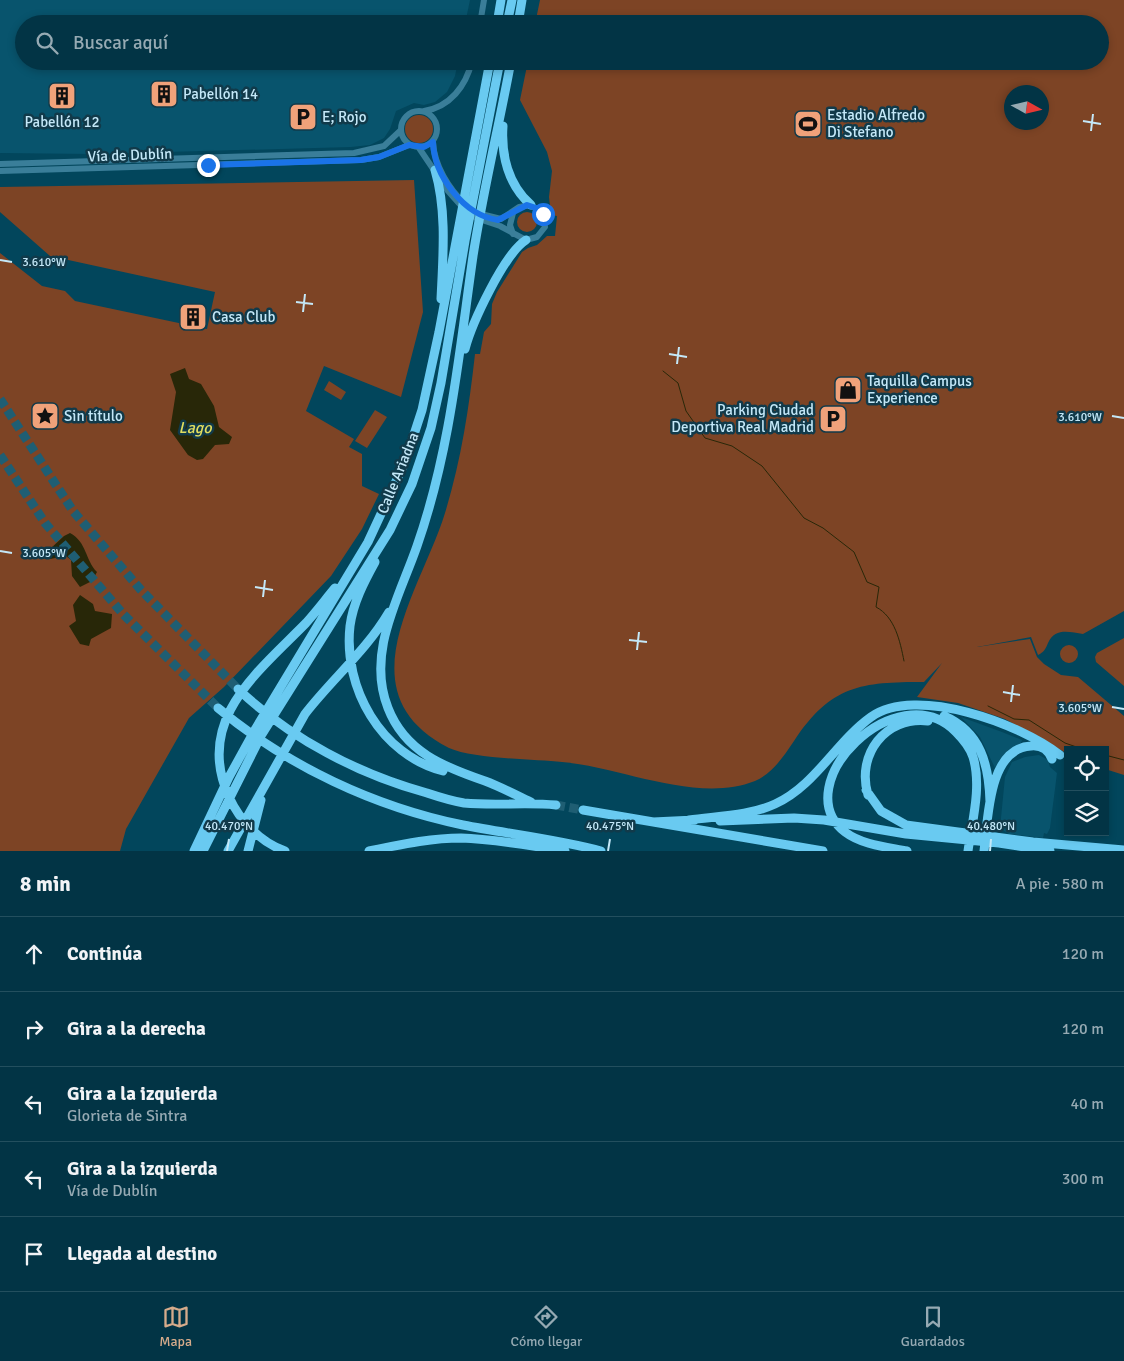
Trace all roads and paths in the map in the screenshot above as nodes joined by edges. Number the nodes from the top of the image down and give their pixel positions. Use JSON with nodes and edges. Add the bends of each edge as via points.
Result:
{"nodes":[{"id":1,"x":484,"y":0,"type":"edge"},
{"id":2,"x":501,"y":0,"type":"edge"},
{"id":3,"x":512,"y":0,"type":"edge"},
{"id":4,"x":522,"y":0,"type":"edge"},
{"id":5,"x":482,"y":15,"type":"edge"},
{"id":6,"x":498,"y":15,"type":"edge"},
{"id":7,"x":509,"y":15,"type":"edge"},
{"id":8,"x":520,"y":15,"type":"edge"},
{"id":9,"x":469,"y":70,"type":"edge"},
{"id":10,"x":488,"y":70,"type":"edge"},
{"id":11,"x":498,"y":70,"type":"edge"},
{"id":12,"x":509,"y":70,"type":"edge"},
{"id":13,"x":505,"y":93,"type":"junction"},
{"id":14,"x":423,"y":112,"type":"junction"},
{"id":15,"x":401,"y":130,"type":"junction"},
{"id":16,"x":433,"y":142,"type":"junction"},
{"id":17,"x":409,"y":145,"type":"junction"},
{"id":18,"x":419,"y":148,"type":"junction"},
{"id":19,"x":0,"y":164,"type":"edge"},
{"id":20,"x":435,"y":170,"type":"junction"},
{"id":21,"x":0,"y":171,"type":"edge"},
{"id":22,"x":450,"y":190,"type":"junction"},
{"id":23,"x":531,"y":205,"type":"junction"},
{"id":24,"x":514,"y":212,"type":"junction"},
{"id":25,"x":488,"y":220,"type":"junction"},
{"id":26,"x":513,"y":234,"type":"junction"},
{"id":27,"x":526,"y":240,"type":"junction"},
{"id":28,"x":439,"y":332,"type":"junction"},
{"id":29,"x":456,"y":378,"type":"junction"},
{"id":30,"x":390,"y":530,"type":"junction"},
{"id":31,"x":356,"y":563,"type":"junction"},
{"id":32,"x":397,"y":598,"type":"junction"},
{"id":33,"x":238,"y":689,"type":"tunnel mouth"},
{"id":34,"x":279,"y":697,"type":"junction"},
{"id":35,"x":218,"y":708,"type":"tunnel mouth"},
{"id":36,"x":863,"y":724,"type":"junction"},
{"id":37,"x":961,"y":737,"type":"junction"},
{"id":38,"x":242,"y":762,"type":"junction"},
{"id":39,"x":464,"y":775,"type":"junction"},
{"id":40,"x":866,"y":790,"type":"junction"},
{"id":41,"x":532,"y":802,"type":"junction"},
{"id":42,"x":990,"y":802,"type":"junction"},
{"id":43,"x":556,"y":805,"type":"tunnel mouth"},
{"id":44,"x":583,"y":810,"type":"tunnel mouth"},
{"id":45,"x":251,"y":819,"type":"junction"},
{"id":46,"x":689,"y":820,"type":"junction"},
{"id":47,"x":653,"y":822,"type":"junction"},
{"id":48,"x":957,"y":835,"type":"junction"},
{"id":49,"x":936,"y":836,"type":"junction"},
{"id":50,"x":1000,"y":840,"type":"junction"},
{"id":51,"x":249,"y":847,"type":"edge"},
{"id":52,"x":394,"y":847,"type":"junction"},
{"id":53,"x":1124,"y":850,"type":"edge"},
{"id":54,"x":194,"y":851,"type":"edge"},
{"id":55,"x":203,"y":851,"type":"edge"},
{"id":56,"x":228,"y":851,"type":"edge"},
{"id":57,"x":285,"y":851,"type":"edge"},
{"id":58,"x":369,"y":851,"type":"edge"},
{"id":59,"x":378,"y":851,"type":"edge"},
{"id":60,"x":565,"y":851,"type":"edge"},
{"id":61,"x":601,"y":851,"type":"edge"},
{"id":62,"x":823,"y":851,"type":"edge"},
{"id":63,"x":907,"y":851,"type":"edge"},
{"id":64,"x":968,"y":851,"type":"edge"},
{"id":65,"x":984,"y":851,"type":"edge"},
{"id":66,"x":1050,"y":851,"type":"edge"}],
"edges":[{"from":1,"to":5,"type":"street"},
{"from":2,"to":6,"type":"highway"},
{"from":3,"to":7,"type":"highway"},
{"from":4,"to":8,"type":"highway"},
{"from":9,"to":14,"type":"street","via":[[451,99]]},
{"from":10,"to":28,"type":"highway","name":"Calle Ariadna"},
{"from":11,"to":30,"type":"highway","name":"Calle Ariadna","via":[[431,428],[412,484]]},
{"from":12,"to":13,"type":"highway"},
{"from":13,"to":23,"type":"highway","via":[[502,140],[506,163],[516,189]]},
{"from":13,"to":29,"type":"highway","via":[[474,253]]},
{"from":14,"to":15,"type":"street","via":[[407,116]]},
{"from":14,"to":16,"type":"street","via":[[433,117],[437,126]]},
{"from":15,"to":17,"type":"street"},
{"from":15,"to":19,"type":"street","name":"Vía de Dublín","via":[[384,146],[354,153]]},
{"from":16,"to":18,"type":"street"},
{"from":16,"to":22,"type":"street","via":[[437,162]]},
{"from":17,"to":18,"type":"street"},
{"from":17,"to":21,"type":"street","name":"Vía de Dublín","via":[[379,157],[361,160]]},
{"from":18,"to":20,"type":"street"},
{"from":20,"to":22,"type":"street"},
{"from":20,"to":28,"type":"highway","via":[[442,212]]},
{"from":22,"to":25,"type":"street","via":[[469,213]]},
{"from":23,"to":24,"type":"street","via":[[519,207]]},
{"from":23,"to":27,"type":"street","via":[[540,210],[545,222],[540,235]]},
{"from":24,"to":25,"type":"street","via":[[501,219]]},
{"from":24,"to":26,"type":"street","via":[[510,220]]},
{"from":25,"to":26,"type":"street"},
{"from":26,"to":27,"type":"street"},
{"from":27,"to":29,"type":"highway","via":[[497,278],[482,306]]},
{"from":28,"to":31,"type":"highway","name":"Calle Ariadna","via":[[422,410],[405,462],[379,523]]},
{"from":29,"to":32,"type":"highway","via":[[436,484]]},
{"from":30,"to":34,"type":"highway","name":"Calle Ariadna"},
{"from":30,"to":39,"type":"highway","via":[[359,594],[350,625],[350,660],[357,688],[376,724],[398,747],[431,767]]},
{"from":31,"to":34,"type":"highway","name":"Calle Ariadna"},
{"from":31,"to":57,"type":"highway","via":[[308,621],[234,700],[222,731],[221,775],[234,809],[258,836]]},
{"from":32,"to":39,"type":"highway","via":[[380,658],[380,675],[388,708],[400,730],[420,752]]},
{"from":32,"to":45,"type":"highway","via":[[359,655],[304,714]]},
{"from":33,"to":41,"type":"highway","via":[[275,720],[320,749],[372,775],[462,803]]},
{"from":34,"to":38,"type":"highway","name":"Calle Ariadna"},
{"from":35,"to":61,"type":"highway","via":[[298,763],[347,788],[461,825]]},
{"from":36,"to":42,"type":"highway","via":[[886,713],[914,709],[938,713],[959,724],[975,739],[984,756],[989,773]]},
{"from":36,"to":42,"type":"highway","via":[[893,707],[915,704],[948,708],[1001,724],[1056,757],[1037,746],[1022,747],[1012,752],[1001,765]]},
{"from":36,"to":46,"type":"highway","via":[[806,781],[776,804]]},
{"from":37,"to":40,"type":"highway","via":[[946,727],[925,721],[890,728],[874,744],[867,758]]},
{"from":37,"to":63,"type":"highway","via":[[949,725],[925,715],[912,714],[887,720],[862,736],[832,775],[828,804],[841,829],[861,840]]},
{"from":37,"to":64,"type":"highway","via":[[973,754],[976,766]]},
{"from":38,"to":54,"type":"highway","name":"Calle Ariadna","via":[[229,776]]},
{"from":38,"to":55,"type":"highway","name":"Calle Ariadna","via":[[234,788]]},
{"from":39,"to":41,"type":"highway"},
{"from":40,"to":48,"type":"highway","via":[[877,807],[896,821]]},
{"from":40,"to":49,"type":"highway","via":[[870,802],[886,820],[907,830]]},
{"from":41,"to":43,"type":"highway"},
{"from":42,"to":65,"type":"highway"},
{"from":44,"to":47,"type":"highway"},
{"from":45,"to":51,"type":"highway"},
{"from":45,"to":56,"type":"highway"},
{"from":46,"to":47,"type":"highway"},
{"from":46,"to":49,"type":"highway","via":[[794,818]]},
{"from":47,"to":62,"type":"highway"},
{"from":48,"to":49,"type":"highway"},
{"from":48,"to":50,"type":"highway"},
{"from":50,"to":53,"type":"highway"},
{"from":50,"to":66,"type":"highway"},
{"from":52,"to":58,"type":"highway"},
{"from":52,"to":59,"type":"highway"},
{"from":52,"to":60,"type":"highway","via":[[426,840],[460,838]]}]}
